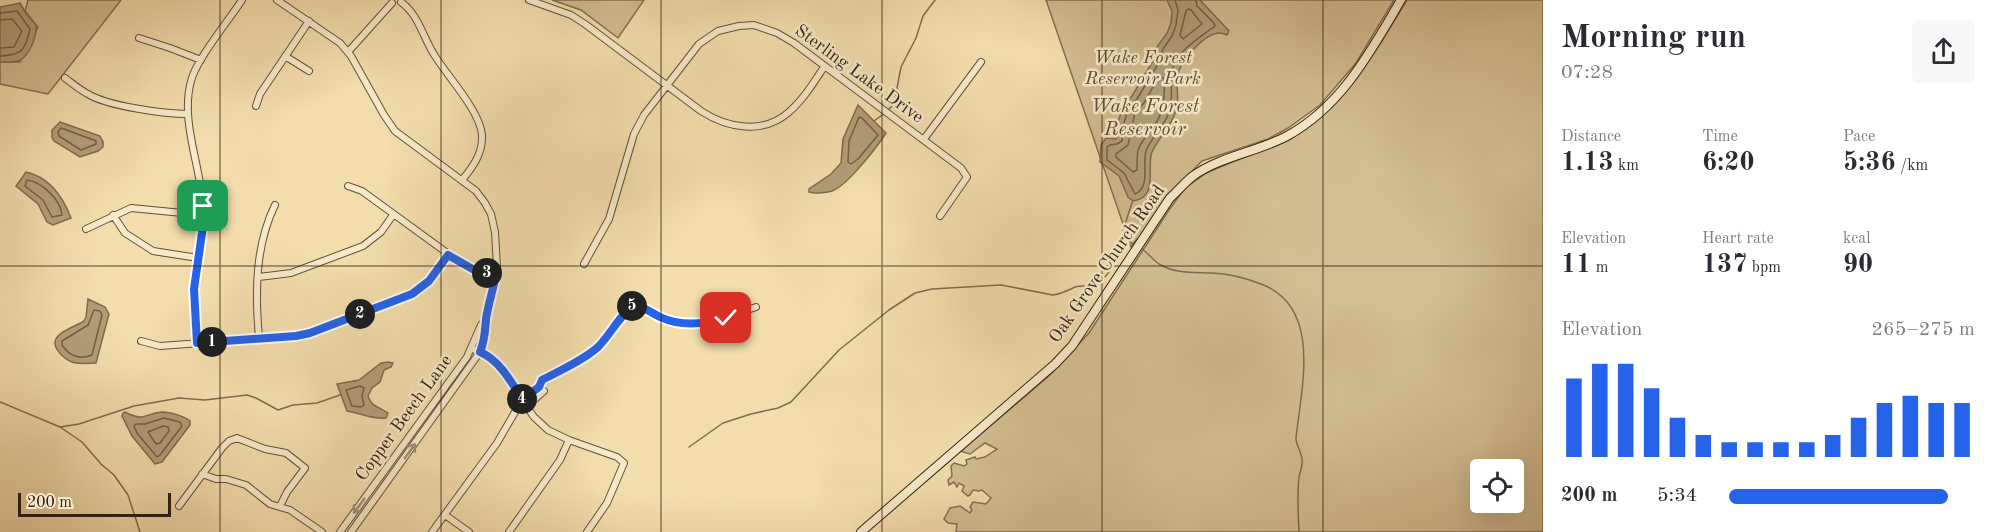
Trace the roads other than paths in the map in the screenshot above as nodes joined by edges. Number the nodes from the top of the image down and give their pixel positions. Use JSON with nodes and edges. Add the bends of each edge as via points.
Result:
{"nodes":[{"id":1,"x":242,"y":0,"type":"edge"},
{"id":2,"x":277,"y":0,"type":"edge"},
{"id":3,"x":529,"y":0,"type":"edge"},
{"id":4,"x":1401,"y":0,"type":"edge"},
{"id":5,"x":401,"y":1,"type":"edge"},
{"id":6,"x":391,"y":2,"type":"edge"},
{"id":7,"x":309,"y":21,"type":"junction"},
{"id":8,"x":139,"y":38,"type":"dead end"},
{"id":9,"x":348,"y":52,"type":"junction"},
{"id":10,"x":285,"y":56,"type":"junction"},
{"id":11,"x":201,"y":60,"type":"junction"},
{"id":12,"x":981,"y":62,"type":"dead end"},
{"id":13,"x":824,"y":67,"type":"junction"},
{"id":14,"x":309,"y":71,"type":"dead end"},
{"id":15,"x":65,"y":78,"type":"dead end"},
{"id":16,"x":667,"y":85,"type":"junction"},
{"id":17,"x":256,"y":105,"type":"dead end"},
{"id":18,"x":188,"y":114,"type":"junction"},
{"id":19,"x":924,"y":140,"type":"junction"},
{"id":20,"x":462,"y":180,"type":"junction"},
{"id":21,"x":348,"y":186,"type":"dead end"},
{"id":22,"x":275,"y":206,"type":"dead end"},
{"id":23,"x":113,"y":215,"type":"junction"},
{"id":24,"x":202,"y":215,"type":"junction"},
{"id":25,"x":393,"y":215,"type":"junction"},
{"id":26,"x":940,"y":216,"type":"dead end"},
{"id":27,"x":86,"y":229,"type":"dead end"},
{"id":28,"x":448,"y":255,"type":"junction"},
{"id":29,"x":198,"y":258,"type":"junction"},
{"id":30,"x":584,"y":264,"type":"dead end"},
{"id":31,"x":496,"y":275,"type":"junction"},
{"id":32,"x":259,"y":277,"type":"junction"},
{"id":33,"x":756,"y":307,"type":"dead end"},
{"id":34,"x":486,"y":319,"type":"junction"},
{"id":35,"x":259,"y":338,"type":"junction"},
{"id":36,"x":141,"y":341,"type":"dead end"},
{"id":37,"x":197,"y":343,"type":"junction"},
{"id":38,"x":471,"y":348,"type":"junction"},
{"id":39,"x":480,"y":352,"type":"junction"},
{"id":40,"x":524,"y":402,"type":"junction"},
{"id":41,"x":569,"y":440,"type":"junction"},
{"id":42,"x":202,"y":474,"type":"junction"},
{"id":43,"x":179,"y":506,"type":"dead end"},
{"id":44,"x":280,"y":506,"type":"junction"},
{"id":45,"x":445,"y":514,"type":"junction"},
{"id":46,"x":322,"y":532,"type":"edge"},
{"id":47,"x":340,"y":532,"type":"edge"},
{"id":48,"x":351,"y":532,"type":"edge"},
{"id":49,"x":432,"y":532,"type":"edge"},
{"id":50,"x":470,"y":532,"type":"edge"},
{"id":51,"x":509,"y":532,"type":"edge"},
{"id":52,"x":587,"y":532,"type":"edge"},
{"id":53,"x":861,"y":532,"type":"edge"}],
"edges":[{"from":1,"to":11,"type":"street"},
{"from":2,"to":7,"type":"street","name":"Copper Beech Lane"},
{"from":3,"to":16,"type":"street","via":[[571,15]]},
{"from":4,"to":53,"type":"main road","name":"Oak Grove Church Road","via":[[1364,62],[1337,97],[1301,128],[1215,164],[1182,186],[1170,198],[1071,346]]},
{"from":5,"to":6,"type":"street","via":[[397,5]]},
{"from":5,"to":20,"type":"street","via":[[478,119],[481,149]]},
{"from":6,"to":9,"type":"street"},
{"from":7,"to":9,"type":"street","name":"Copper Beech Lane"},
{"from":7,"to":10,"type":"street"},
{"from":8,"to":11,"type":"street"},
{"from":9,"to":20,"type":"street","name":"Copper Beech Lane","via":[[395,131]]},
{"from":10,"to":14,"type":"street"},
{"from":10,"to":17,"type":"street"},
{"from":11,"to":18,"type":"street","via":[[191,78]]},
{"from":12,"to":19,"type":"street"},
{"from":13,"to":16,"type":"street","name":"Sterling Lake Drive","via":[[777,33],[754,25],[739,26],[718,31],[699,44]]},
{"from":13,"to":16,"type":"street","via":[[788,113],[757,126],[728,125],[714,119]]},
{"from":13,"to":19,"type":"street","name":"Sterling Lake Drive"},
{"from":15,"to":18,"type":"street","via":[[89,95],[106,101]]},
{"from":16,"to":30,"type":"street","name":"Sterling Lake Drive","via":[[634,134],[609,219]]},
{"from":18,"to":24,"type":"street"},
{"from":19,"to":26,"type":"street","name":"Sterling Lake Drive","via":[[962,168],[967,177]]},
{"from":20,"to":31,"type":"street","name":"Copper Beech Lane","via":[[476,191],[491,214],[497,249]]},
{"from":21,"to":25,"type":"street","via":[[362,191]]},
{"from":22,"to":32,"type":"street","via":[[261,246]]},
{"from":23,"to":24,"type":"street","via":[[131,208]]},
{"from":23,"to":27,"type":"street"},
{"from":23,"to":29,"type":"street","via":[[125,233],[153,251]]},
{"from":24,"to":29,"type":"street"},
{"from":25,"to":28,"type":"street"},
{"from":25,"to":32,"type":"street","via":[[381,232],[363,246],[291,273]]},
{"from":28,"to":31,"type":"street","via":[[476,271]]},
{"from":28,"to":35,"type":"street","via":[[429,281],[412,294],[310,333]]},
{"from":29,"to":37,"type":"street","via":[[194,289]]},
{"from":31,"to":34,"type":"street","name":"Copper Beech Lane"},
{"from":32,"to":35,"type":"street"},
{"from":33,"to":40,"type":"street","via":[[713,321],[679,323],[635,305],[591,353],[542,380],[539,387],[543,393]]},
{"from":34,"to":38,"type":"street","name":"Copper Beech Lane"},
{"from":34,"to":39,"type":"street","name":"Copper Beech Lane"},
{"from":35,"to":37,"type":"street"},
{"from":36,"to":37,"type":"street","via":[[160,346]]},
{"from":38,"to":39,"type":"street"},
{"from":38,"to":47,"type":"street","name":"Copper Beech Lane","one_way":true},
{"from":39,"to":40,"type":"street","via":[[500,367]]},
{"from":48,"to":39,"type":"street","name":"Copper Beech Lane","one_way":true},
{"from":40,"to":41,"type":"street","via":[[540,424]]},
{"from":40,"to":45,"type":"street"},
{"from":41,"to":51,"type":"street","via":[[560,460]]},
{"from":41,"to":52,"type":"street","via":[[624,463],[607,503]]},
{"from":42,"to":43,"type":"street"},
{"from":42,"to":44,"type":"street","via":[[246,485],[270,504]]},
{"from":42,"to":44,"type":"street","via":[[222,448],[237,438],[286,453],[305,468]]},
{"from":44,"to":46,"type":"street"},
{"from":45,"to":49,"type":"street"},
{"from":45,"to":50,"type":"street"}]}
